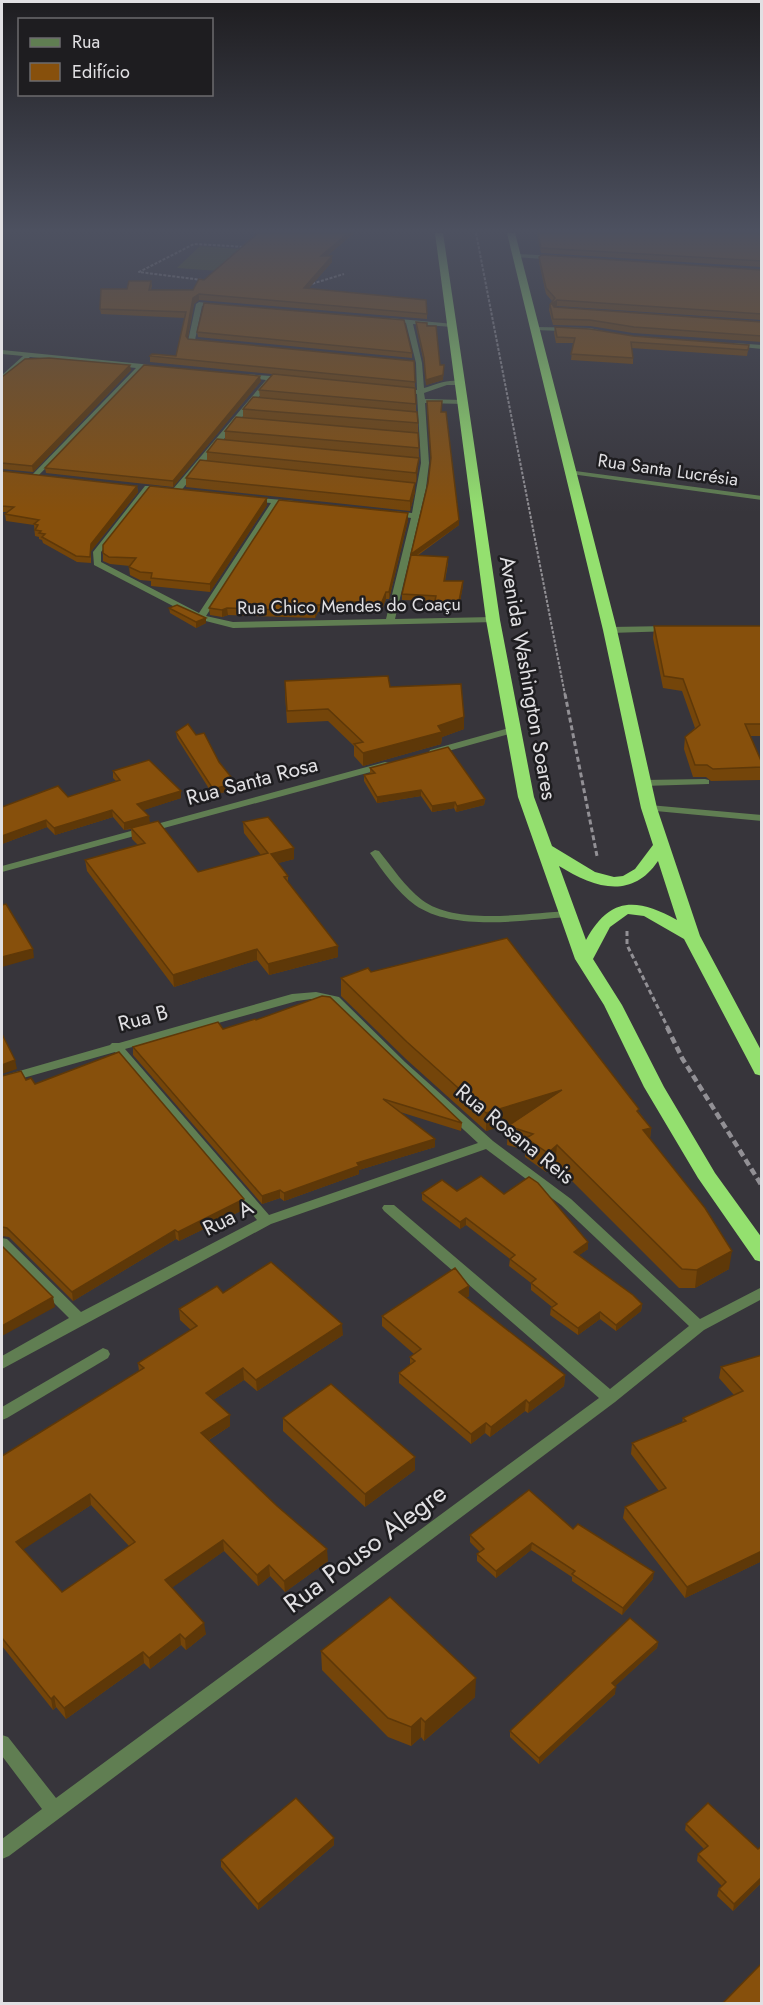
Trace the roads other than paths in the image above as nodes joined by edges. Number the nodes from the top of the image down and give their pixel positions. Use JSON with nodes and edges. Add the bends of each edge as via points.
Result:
{"nodes":[{"id":1,"x":194,"y":327,"type":"edge"},
{"id":2,"x":410,"y":327,"type":"edge"},
{"id":3,"x":452,"y":327,"type":"edge"},
{"id":4,"x":536,"y":329,"type":"joint"},
{"id":5,"x":622,"y":336,"type":"edge"},
{"id":6,"x":214,"y":344,"type":"edge"},
{"id":7,"x":726,"y":344,"type":"edge"},
{"id":8,"x":762,"y":347,"type":"edge"},
{"id":9,"x":2,"y":352,"type":"edge"},
{"id":10,"x":28,"y":355,"type":"junction"},
{"id":11,"x":407,"y":362,"type":"edge"},
{"id":12,"x":419,"y":363,"type":"junction"},
{"id":13,"x":142,"y":366,"type":"junction"},
{"id":14,"x":165,"y":368,"type":"edge"},
{"id":15,"x":235,"y":375,"type":"edge"},
{"id":16,"x":2,"y":378,"type":"edge"},
{"id":17,"x":270,"y":378,"type":"junction"},
{"id":18,"x":294,"y":380,"type":"edge"},
{"id":19,"x":462,"y":383,"type":"junction"},
{"id":20,"x":386,"y":389,"type":"edge"},
{"id":21,"x":421,"y":396,"type":"junction"},
{"id":22,"x":250,"y":402,"type":"junction"},
{"id":23,"x":463,"y":402,"type":"junction"},
{"id":24,"x":261,"y":403,"type":"edge"},
{"id":25,"x":409,"y":416,"type":"edge"},
{"id":26,"x":421,"y":417,"type":"junction"},
{"id":27,"x":234,"y":422,"type":"junction"},
{"id":28,"x":246,"y":423,"type":"edge"},
{"id":29,"x":411,"y":437,"type":"edge"},
{"id":30,"x":423,"y":438,"type":"junction"},
{"id":31,"x":216,"y":444,"type":"junction"},
{"id":32,"x":227,"y":445,"type":"edge"},
{"id":33,"x":414,"y":462,"type":"edge"},
{"id":34,"x":425,"y":464,"type":"junction"},
{"id":35,"x":199,"y":465,"type":"junction"},
{"id":36,"x":211,"y":466,"type":"edge"},
{"id":37,"x":571,"y":472,"type":"junction"},
{"id":38,"x":46,"y":478,"type":"edge"},
{"id":39,"x":411,"y":486,"type":"edge"},
{"id":40,"x":137,"y":487,"type":"edge"},
{"id":41,"x":422,"y":488,"type":"junction"},
{"id":42,"x":167,"y":490,"type":"edge"},
{"id":43,"x":176,"y":491,"type":"junction"},
{"id":44,"x":188,"y":492,"type":"edge"},
{"id":45,"x":243,"y":498,"type":"edge"},
{"id":46,"x":762,"y":498,"type":"edge"},
{"id":47,"x":276,"y":501,"type":"junction"},
{"id":48,"x":299,"y":504,"type":"edge"},
{"id":49,"x":380,"y":512,"type":"edge"},
{"id":50,"x":415,"y":516,"type":"junction"},
{"id":51,"x":201,"y":617,"type":"junction"},
{"id":52,"x":493,"y":620,"type":"junction"},
{"id":53,"x":390,"y":621,"type":"junction"},
{"id":54,"x":680,"y":629,"type":"edge"},
{"id":55,"x":610,"y":630,"type":"junction"},
{"id":56,"x":513,"y":730,"type":"junction"},
{"id":57,"x":422,"y":755,"type":"edge"},
{"id":58,"x":400,"y":761,"type":"edge"},
{"id":59,"x":705,"y":782,"type":"dead end"},
{"id":60,"x":644,"y":783,"type":"junction"},
{"id":61,"x":650,"y":808,"type":"junction"},
{"id":62,"x":762,"y":818,"type":"edge"},
{"id":63,"x":661,"y":846,"type":"junction"},
{"id":64,"x":545,"y":849,"type":"junction"},
{"id":65,"x":375,"y":853,"type":"dead end"},
{"id":66,"x":2,"y":869,"type":"edge"},
{"id":67,"x":568,"y":914,"type":"junction"},
{"id":68,"x":691,"y":936,"type":"junction"},
{"id":69,"x":584,"y":959,"type":"junction"},
{"id":70,"x":296,"y":997,"type":"joint"},
{"id":71,"x":116,"y":1046,"type":"junction"},
{"id":72,"x":762,"y":1070,"type":"edge"},
{"id":73,"x":2,"y":1080,"type":"edge"},
{"id":74,"x":488,"y":1144,"type":"junction"},
{"id":75,"x":389,"y":1208,"type":"dead end"},
{"id":76,"x":266,"y":1221,"type":"junction"},
{"id":77,"x":2,"y":1243,"type":"edge"},
{"id":78,"x":762,"y":1255,"type":"edge"},
{"id":79,"x":762,"y":1292,"type":"edge"},
{"id":80,"x":79,"y":1319,"type":"junction"},
{"id":81,"x":699,"y":1326,"type":"junction"},
{"id":82,"x":103,"y":1354,"type":"dead end"},
{"id":83,"x":2,"y":1363,"type":"edge"},
{"id":84,"x":610,"y":1398,"type":"junction"},
{"id":85,"x":2,"y":1414,"type":"edge"},
{"id":86,"x":2,"y":1743,"type":"edge"},
{"id":87,"x":54,"y":1810,"type":"junction"},
{"id":88,"x":2,"y":1850,"type":"edge"}],
"edges":[{"from":1,"to":6,"type":"street","via":[[191,341]]},
{"from":2,"to":12,"type":"street"},
{"from":3,"to":19,"type":"highway","name":"Avenida Washington Soares"},
{"from":4,"to":5,"type":"street","via":[[600,330]]},
{"from":4,"to":37,"type":"highway"},
{"from":7,"to":8,"type":"street"},
{"from":9,"to":10,"type":"street"},
{"from":10,"to":13,"type":"street"},
{"from":10,"to":16,"type":"street"},
{"from":11,"to":12,"type":"street"},
{"from":12,"to":21,"type":"street"},
{"from":13,"to":14,"type":"street"},
{"from":13,"to":38,"type":"street","via":[[31,476]]},
{"from":15,"to":17,"type":"street"},
{"from":17,"to":18,"type":"street"},
{"from":17,"to":22,"type":"street"},
{"from":19,"to":21,"type":"street","via":[[446,383]]},
{"from":19,"to":23,"type":"highway","name":"Avenida Washington Soares"},
{"from":20,"to":21,"type":"street"},
{"from":21,"to":23,"type":"street"},
{"from":21,"to":26,"type":"street"},
{"from":22,"to":24,"type":"street"},
{"from":22,"to":27,"type":"street"},
{"from":23,"to":52,"type":"highway","name":"Avenida Washington Soares"},
{"from":25,"to":26,"type":"street"},
{"from":26,"to":30,"type":"street"},
{"from":27,"to":28,"type":"street"},
{"from":27,"to":31,"type":"street"},
{"from":29,"to":30,"type":"street"},
{"from":30,"to":34,"type":"street"},
{"from":31,"to":32,"type":"street"},
{"from":31,"to":35,"type":"street"},
{"from":33,"to":34,"type":"street"},
{"from":34,"to":41,"type":"street"},
{"from":35,"to":36,"type":"street"},
{"from":35,"to":43,"type":"street"},
{"from":37,"to":46,"type":"street","name":"Rua Santa Lucrésia"},
{"from":37,"to":55,"type":"highway"},
{"from":39,"to":41,"type":"street"},
{"from":40,"to":51,"type":"street","name":"Rua Chico Mendes do Coaçu","via":[[153,489],[97,552],[97,562]]},
{"from":41,"to":50,"type":"street"},
{"from":42,"to":43,"type":"street"},
{"from":43,"to":44,"type":"street"},
{"from":45,"to":47,"type":"street"},
{"from":47,"to":48,"type":"street"},
{"from":47,"to":51,"type":"street"},
{"from":49,"to":50,"type":"street"},
{"from":50,"to":53,"type":"street"},
{"from":51,"to":53,"type":"street","name":"Rua Chico Mendes do Coaçu","via":[[246,625]]},
{"from":52,"to":53,"type":"street","name":"Rua Chico Mendes do Coaçu"},
{"from":52,"to":56,"type":"highway","name":"Avenida Washington Soares"},
{"from":54,"to":55,"type":"street"},
{"from":55,"to":60,"type":"highway"},
{"from":56,"to":57,"type":"street"},
{"from":56,"to":64,"type":"highway","name":"Avenida Washington Soares","via":[[526,797]]},
{"from":58,"to":66,"type":"street","name":"Rua Santa Rosa"},
{"from":59,"to":60,"type":"street"},
{"from":60,"to":61,"type":"highway"},
{"from":61,"to":62,"type":"street"},
{"from":61,"to":63,"type":"highway"},
{"from":63,"to":64,"type":"highway","via":[[637,875],[622,881],[582,873]]},
{"from":63,"to":68,"type":"highway"},
{"from":64,"to":67,"type":"highway","name":"Avenida Washington Soares"},
{"from":65,"to":67,"type":"street","via":[[418,902],[433,911],[468,918]]},
{"from":67,"to":69,"type":"highway","name":"Avenida Washington Soares"},
{"from":68,"to":69,"type":"highway","via":[[656,915],[625,909],[606,921]]},
{"from":68,"to":72,"type":"highway"},
{"from":69,"to":78,"type":"highway","name":"Avenida Washington Soares","via":[[708,1178]]},
{"from":70,"to":71,"type":"street","name":"Rua B"},
{"from":70,"to":74,"type":"street","name":"Rua Rosana Reis","via":[[321,995],[335,1000]]},
{"from":71,"to":73,"type":"street","name":"Rua B"},
{"from":71,"to":76,"type":"street"},
{"from":74,"to":76,"type":"street","name":"Rua A"},
{"from":74,"to":81,"type":"street","name":"Rua Rosana Reis","via":[[566,1202]]},
{"from":75,"to":84,"type":"street"},
{"from":76,"to":80,"type":"street","name":"Rua A"},
{"from":77,"to":80,"type":"street"},
{"from":79,"to":81,"type":"street","name":"Rua Pouso Alegre"},
{"from":80,"to":83,"type":"street","name":"Rua A"},
{"from":81,"to":84,"type":"street","name":"Rua Pouso Alegre"},
{"from":82,"to":85,"type":"street"},
{"from":84,"to":87,"type":"street","name":"Rua Pouso Alegre"},
{"from":86,"to":87,"type":"street"},
{"from":87,"to":88,"type":"street","name":"Rua Pouso Alegre"}]}
